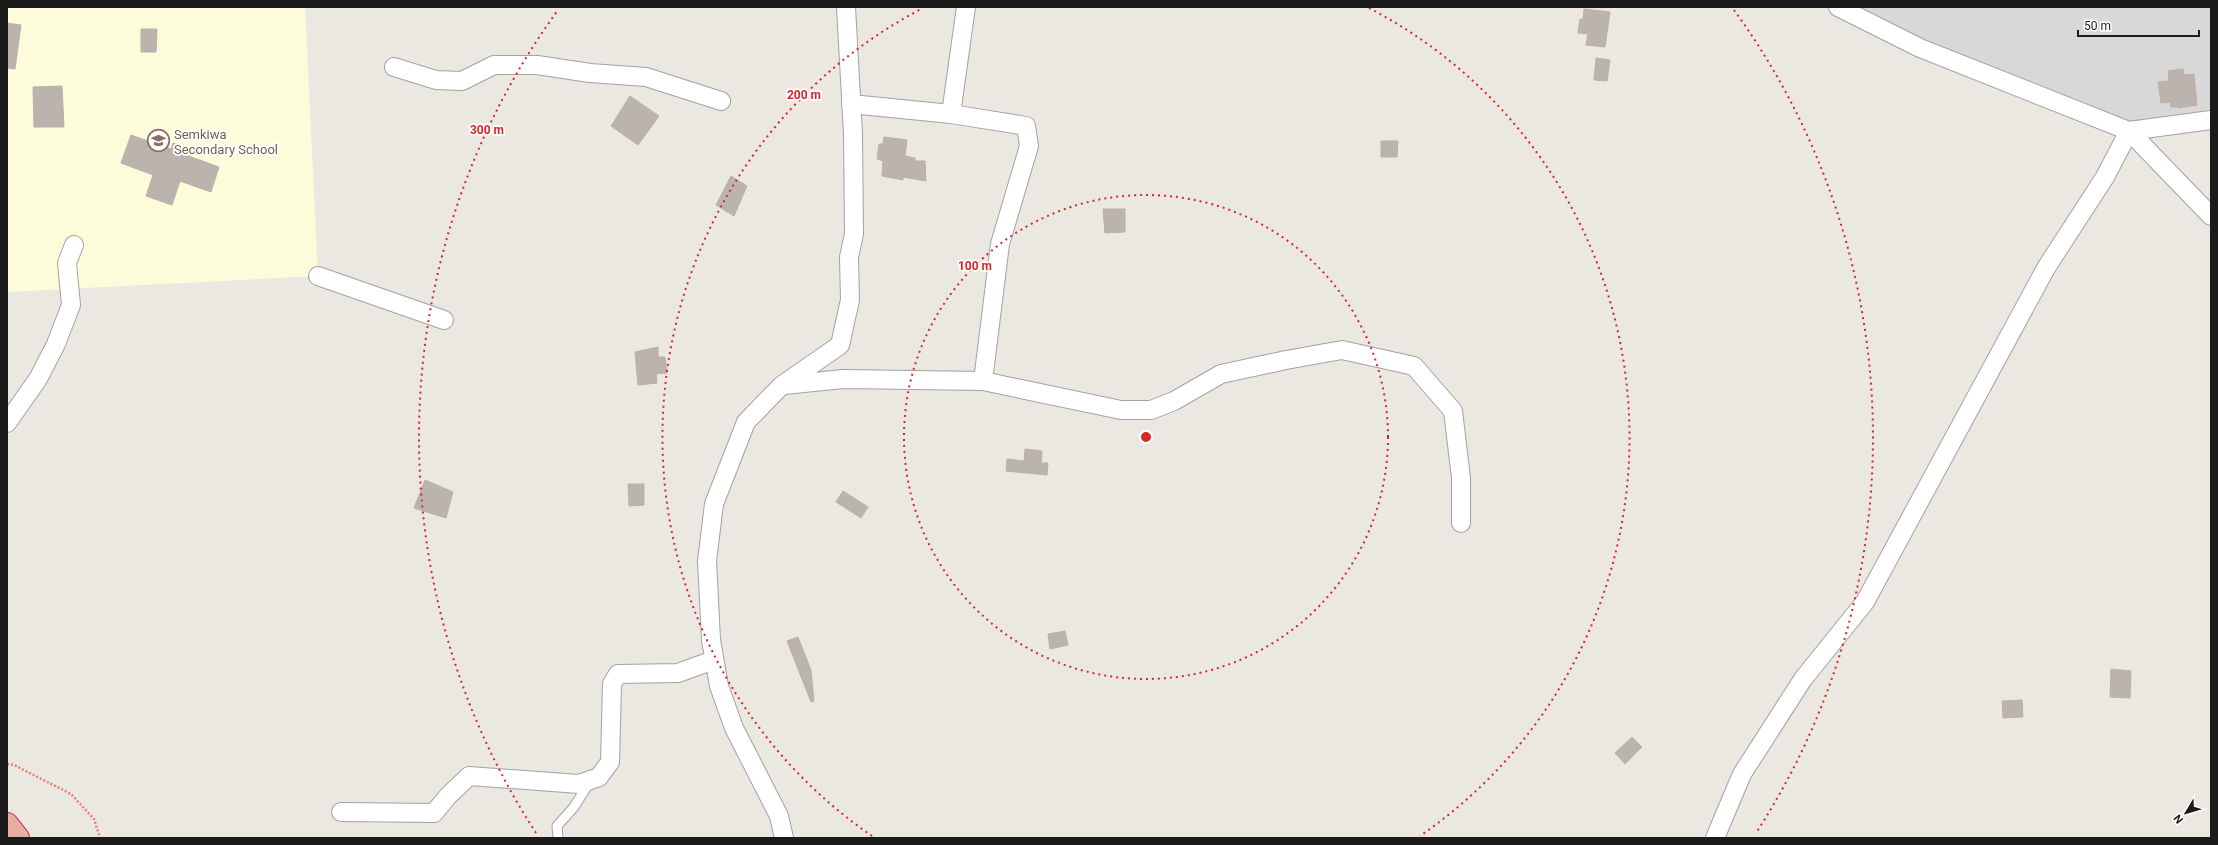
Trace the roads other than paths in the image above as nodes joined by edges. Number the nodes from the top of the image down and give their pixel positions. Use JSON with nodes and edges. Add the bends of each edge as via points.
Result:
{"nodes":[{"id":1,"x":846,"y":7,"type":"edge"},
{"id":2,"x":966,"y":7,"type":"edge"},
{"id":3,"x":1838,"y":7,"type":"edge"},
{"id":4,"x":394,"y":68,"type":"dead end"},
{"id":5,"x":721,"y":101,"type":"dead end"},
{"id":6,"x":851,"y":104,"type":"junction"},
{"id":7,"x":952,"y":114,"type":"junction"},
{"id":8,"x":2211,"y":120,"type":"edge"},
{"id":9,"x":2129,"y":130,"type":"junction"},
{"id":10,"x":2211,"y":216,"type":"edge"},
{"id":11,"x":74,"y":245,"type":"dead end"},
{"id":12,"x":318,"y":276,"type":"dead end"},
{"id":13,"x":444,"y":320,"type":"dead end"},
{"id":14,"x":983,"y":381,"type":"junction"},
{"id":15,"x":781,"y":386,"type":"junction"},
{"id":16,"x":7,"y":423,"type":"edge"},
{"id":17,"x":1461,"y":523,"type":"dead end"},
{"id":18,"x":714,"y":660,"type":"junction"},
{"id":19,"x":591,"y":780,"type":"junction"},
{"id":20,"x":340,"y":812,"type":"dead end"},
{"id":21,"x":7,"y":824,"type":"edge"},
{"id":22,"x":18,"y":838,"type":"edge"},
{"id":23,"x":558,"y":838,"type":"edge"},
{"id":24,"x":784,"y":838,"type":"edge"},
{"id":25,"x":1715,"y":838,"type":"edge"}],
"edges":[{"from":1,"to":6,"type":"street"},
{"from":2,"to":7,"type":"street"},
{"from":3,"to":9,"type":"street","via":[[1920,48]]},
{"from":4,"to":5,"type":"street","via":[[436,80],[462,82],[494,66],[537,65],[590,73],[646,77]]},
{"from":6,"to":7,"type":"street"},
{"from":6,"to":15,"type":"street","via":[[854,234],[849,257],[850,300],[840,345]]},
{"from":7,"to":14,"type":"street","via":[[1026,126],[1029,146],[1000,244]]},
{"from":8,"to":9,"type":"street"},
{"from":9,"to":10,"type":"street"},
{"from":9,"to":25,"type":"street","via":[[2105,177],[2046,268],[1865,602],[1802,679],[1742,774]]},
{"from":11,"to":16,"type":"street","via":[[67,263],[71,305],[59,338],[38,379]]},
{"from":12,"to":13,"type":"street"},
{"from":14,"to":15,"type":"street","via":[[843,378]]},
{"from":14,"to":17,"type":"street","via":[[1121,410],[1151,410],[1174,401],[1221,374],[1300,357],[1342,350],[1414,366],[1453,411],[1461,478]]},
{"from":15,"to":18,"type":"street","via":[[746,422],[714,504],[707,561],[710,640]]},
{"from":18,"to":19,"type":"street","via":[[678,673],[618,674],[612,684],[610,762],[599,777]]},
{"from":18,"to":24,"type":"street","via":[[719,686],[734,728],[779,816]]},
{"from":19,"to":20,"type":"street","via":[[579,784],[469,776],[434,813]]},
{"from":19,"to":23,"type":"lane","via":[[574,807],[557,826]]},
{"from":21,"to":22,"type":"highway"}]}
